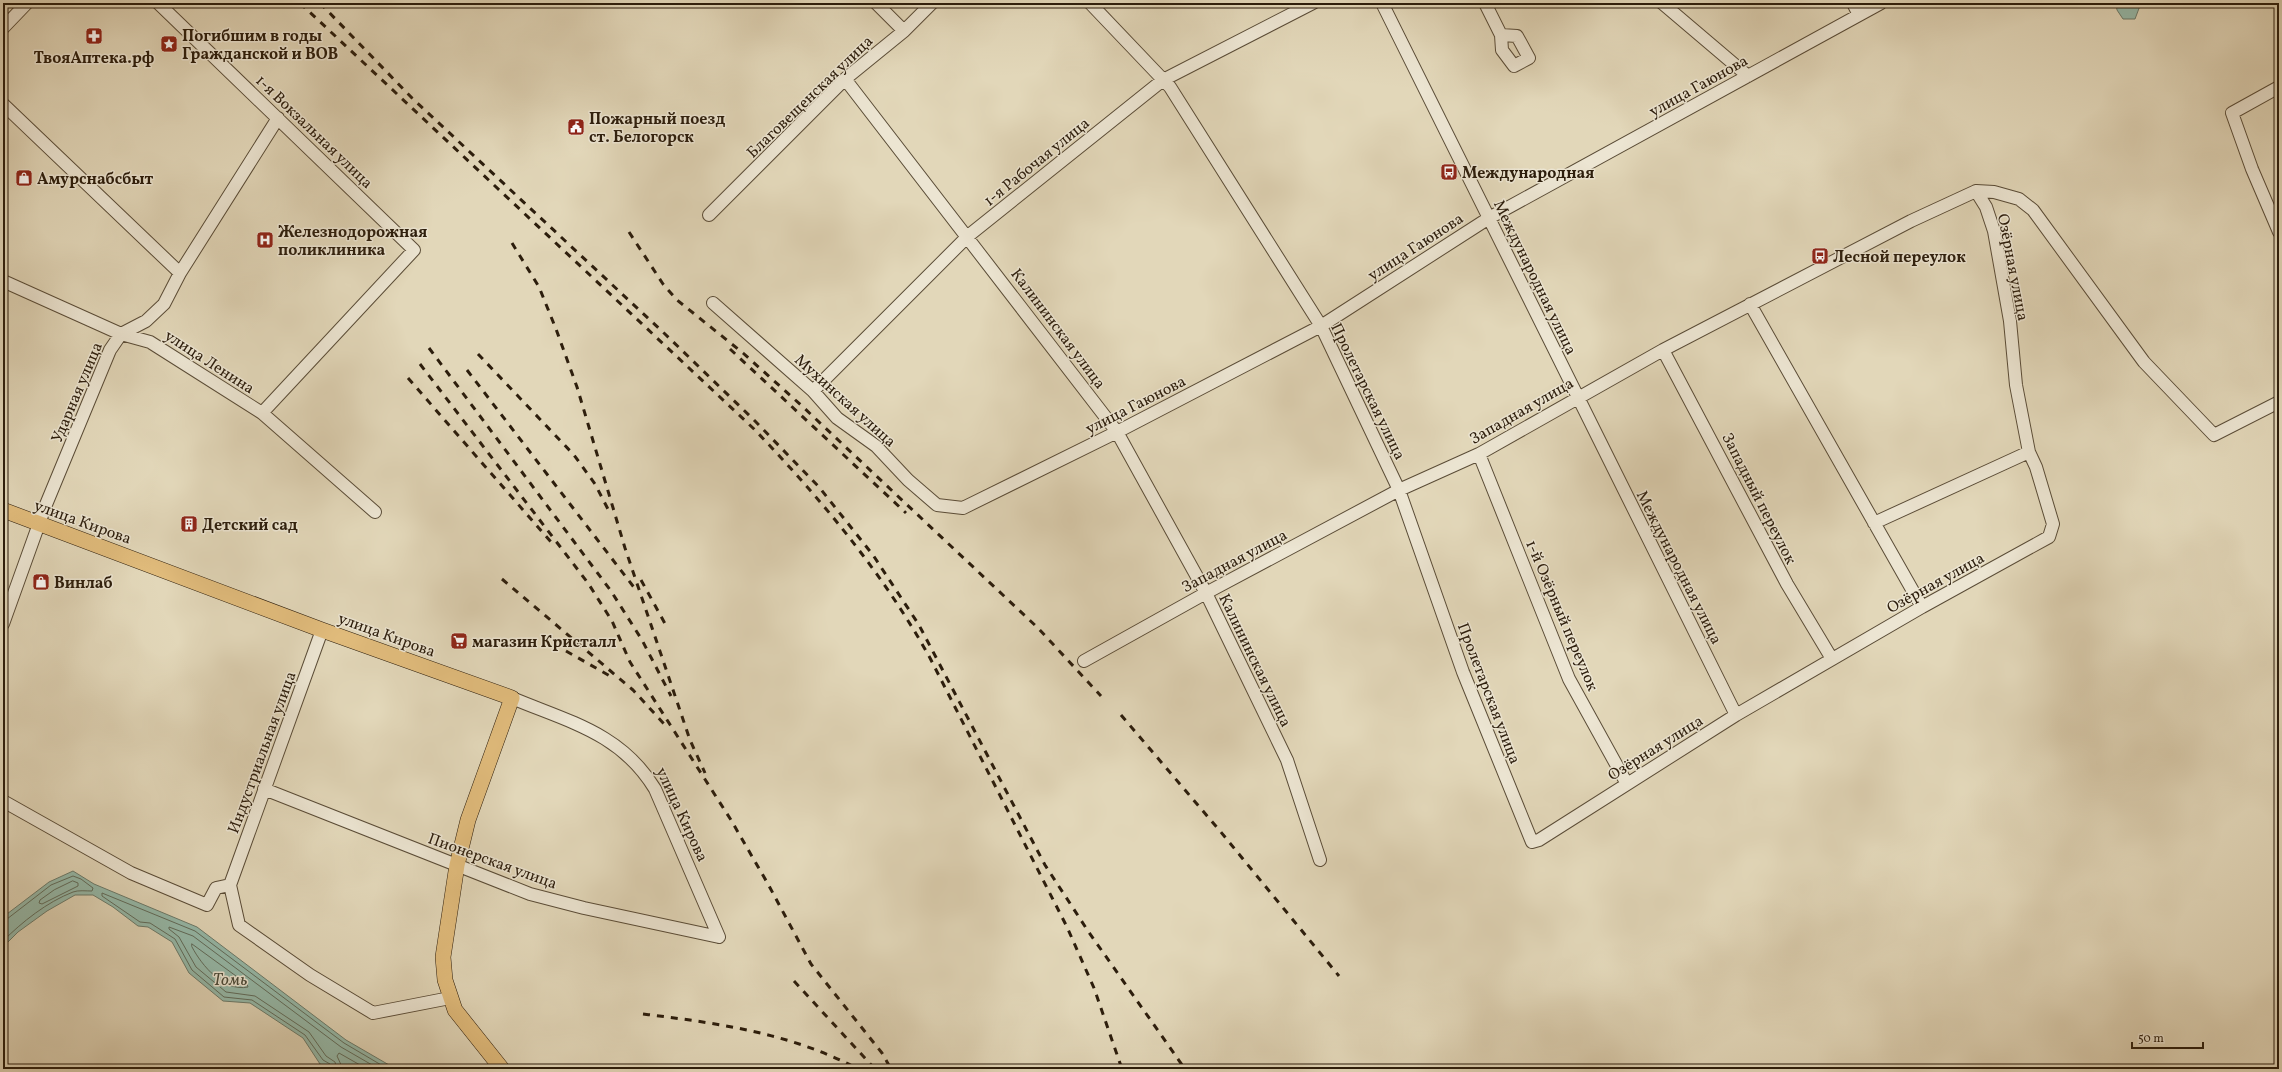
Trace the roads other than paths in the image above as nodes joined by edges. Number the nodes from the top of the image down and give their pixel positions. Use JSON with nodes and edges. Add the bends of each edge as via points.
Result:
{"nodes":[{"id":1,"x":27,"y":3,"type":"edge"},
{"id":2,"x":158,"y":3,"type":"edge"},
{"id":3,"x":876,"y":3,"type":"edge"},
{"id":4,"x":932,"y":3,"type":"edge"},
{"id":5,"x":1090,"y":3,"type":"edge"},
{"id":6,"x":1312,"y":3,"type":"edge"},
{"id":7,"x":1382,"y":3,"type":"edge"},
{"id":8,"x":1485,"y":3,"type":"edge"},
{"id":9,"x":1662,"y":3,"type":"edge"},
{"id":10,"x":1854,"y":3,"type":"edge"},
{"id":11,"x":1881,"y":3,"type":"edge"},
{"id":12,"x":1859,"y":15,"type":"junction"},
{"id":13,"x":3,"y":28,"type":"edge"},
{"id":14,"x":904,"y":31,"type":"junction"},
{"id":15,"x":1501,"y":35,"type":"dead end"},
{"id":16,"x":1748,"y":76,"type":"junction"},
{"id":17,"x":845,"y":79,"type":"junction"},
{"id":18,"x":1163,"y":80,"type":"junction"},
{"id":19,"x":2279,"y":87,"type":"edge"},
{"id":20,"x":3,"y":104,"type":"edge"},
{"id":21,"x":278,"y":118,"type":"junction"},
{"id":22,"x":1976,"y":191,"type":"junction"},
{"id":23,"x":709,"y":215,"type":"dead end"},
{"id":24,"x":1489,"y":218,"type":"junction"},
{"id":25,"x":2279,"y":232,"type":"edge"},
{"id":26,"x":968,"y":236,"type":"junction"},
{"id":27,"x":180,"y":273,"type":"junction"},
{"id":28,"x":3,"y":281,"type":"edge"},
{"id":29,"x":713,"y":302,"type":"dead end"},
{"id":30,"x":1750,"y":304,"type":"junction"},
{"id":31,"x":1321,"y":326,"type":"junction"},
{"id":32,"x":121,"y":334,"type":"junction"},
{"id":33,"x":1663,"y":350,"type":"junction"},
{"id":34,"x":813,"y":390,"type":"junction"},
{"id":35,"x":1576,"y":397,"type":"junction"},
{"id":36,"x":2279,"y":402,"type":"edge"},
{"id":37,"x":262,"y":413,"type":"junction"},
{"id":38,"x":1117,"y":432,"type":"junction"},
{"id":39,"x":2029,"y":452,"type":"junction"},
{"id":40,"x":1479,"y":454,"type":"junction"},
{"id":41,"x":1399,"y":490,"type":"junction"},
{"id":42,"x":963,"y":508,"type":"joint"},
{"id":43,"x":3,"y":510,"type":"edge"},
{"id":44,"x":375,"y":512,"type":"dead end"},
{"id":45,"x":39,"y":523,"type":"junction"},
{"id":46,"x":1874,"y":523,"type":"junction"},
{"id":47,"x":1206,"y":593,"type":"junction"},
{"id":48,"x":1922,"y":606,"type":"junction"},
{"id":49,"x":3,"y":624,"type":"edge"},
{"id":50,"x":322,"y":630,"type":"junction"},
{"id":51,"x":1832,"y":659,"type":"junction"},
{"id":52,"x":1084,"y":661,"type":"dead end"},
{"id":53,"x":512,"y":698,"type":"junction"},
{"id":54,"x":1736,"y":715,"type":"junction"},
{"id":55,"x":1627,"y":784,"type":"junction"},
{"id":56,"x":264,"y":789,"type":"junction"},
{"id":57,"x":3,"y":801,"type":"edge"},
{"id":58,"x":1532,"y":842,"type":"joint"},
{"id":59,"x":1320,"y":860,"type":"dead end"},
{"id":60,"x":457,"y":864,"type":"junction"},
{"id":61,"x":230,"y":885,"type":"junction"},
{"id":62,"x":719,"y":937,"type":"joint"},
{"id":63,"x":450,"y":998,"type":"junction"},
{"id":64,"x":502,"y":1069,"type":"edge"}],
"edges":[{"from":1,"to":13,"type":"street"},
{"from":2,"to":21,"type":"street","name":"1-я Вокзальная улица"},
{"from":3,"to":14,"type":"street"},
{"from":4,"to":14,"type":"street","name":"Благовещенская улица"},
{"from":5,"to":18,"type":"street","name":"Пролетарская улица"},
{"from":6,"to":18,"type":"street","name":"1-я Рабочая улица"},
{"from":7,"to":24,"type":"street","name":"Международная улица"},
{"from":8,"to":15,"type":"street"},
{"from":9,"to":16,"type":"street"},
{"from":10,"to":12,"type":"street"},
{"from":11,"to":12,"type":"street","name":"улица Гаюнова"},
{"from":12,"to":16,"type":"street","name":"улица Гаюнова"},
{"from":14,"to":17,"type":"street","name":"Благовещенская улица"},
{"from":16,"to":24,"type":"street","name":"улица Гаюнова"},
{"from":17,"to":23,"type":"street","name":"Благовещенская улица"},
{"from":17,"to":26,"type":"street","name":"Калининская улица"},
{"from":18,"to":26,"type":"street","name":"1-я Рабочая улица"},
{"from":18,"to":31,"type":"street","name":"Пролетарская улица","via":[[1170,87]]},
{"from":19,"to":25,"type":"street","via":[[2232,113]]},
{"from":20,"to":27,"type":"street"},
{"from":21,"to":27,"type":"street","name":"Ударная улица"},
{"from":21,"to":37,"type":"street","name":"1-я Вокзальная улица","via":[[414,250]]},
{"from":22,"to":30,"type":"street","name":"Западная улица","via":[[1911,221]]},
{"from":22,"to":36,"type":"street","via":[[1994,192],[2019,199],[2033,210],[2144,362],[2214,435]]},
{"from":22,"to":39,"type":"street","name":"Озёрная улица","via":[[1986,207],[1995,238],[2010,321],[2016,385]]},
{"from":24,"to":31,"type":"street","name":"улица Гаюнова"},
{"from":24,"to":35,"type":"street","name":"Международная улица"},
{"from":26,"to":34,"type":"street","name":"1-я Рабочая улица"},
{"from":26,"to":38,"type":"street","name":"Калининская улица"},
{"from":27,"to":32,"type":"street","name":"Ударная улица","via":[[164,304],[146,321]]},
{"from":28,"to":32,"type":"street","name":"улица Ленина"},
{"from":29,"to":34,"type":"street","name":"Мухинская улица"},
{"from":30,"to":33,"type":"street","name":"Западная улица"},
{"from":30,"to":46,"type":"street"},
{"from":31,"to":38,"type":"street","name":"улица Гаюнова"},
{"from":31,"to":41,"type":"street","name":"Пролетарская улица"},
{"from":32,"to":37,"type":"street","name":"улица Ленина","via":[[150,342]]},
{"from":32,"to":45,"type":"street","name":"Ударная улица","via":[[110,350]]},
{"from":33,"to":35,"type":"street","name":"Западная улица"},
{"from":33,"to":51,"type":"street","name":"Западный переулок","via":[[1787,584]]},
{"from":34,"to":42,"type":"street","name":"Мухинская улица","via":[[837,418],[876,446],[908,480],[937,505]]},
{"from":35,"to":40,"type":"street","name":"Западная улица"},
{"from":35,"to":54,"type":"street","name":"Международная улица"},
{"from":37,"to":44,"type":"street","name":"улица Ленина"},
{"from":38,"to":42,"type":"street","name":"улица Гаюнова"},
{"from":38,"to":47,"type":"street","name":"Калининская улица"},
{"from":39,"to":46,"type":"street"},
{"from":39,"to":48,"type":"street","name":"Озёрная улица","via":[[2036,466],[2053,524],[2049,537]]},
{"from":40,"to":41,"type":"street","name":"Западная улица"},
{"from":40,"to":55,"type":"street","name":"1-й Озёрный переулок","via":[[1570,679]]},
{"from":41,"to":47,"type":"street","name":"Западная улица"},
{"from":41,"to":58,"type":"street","name":"Пролетарская улица","via":[[1463,672]]},
{"from":43,"to":45,"type":"main road","name":"улица Кирова"},
{"from":45,"to":49,"type":"street","name":"Ударная улица"},
{"from":45,"to":50,"type":"main road","name":"улица Кирова"},
{"from":46,"to":48,"type":"street"},
{"from":47,"to":52,"type":"street","name":"Западная улица"},
{"from":47,"to":59,"type":"street","name":"Калининская улица","via":[[1286,760]]},
{"from":48,"to":51,"type":"street","name":"Озёрная улица"},
{"from":50,"to":53,"type":"main road","name":"улица Кирова"},
{"from":50,"to":56,"type":"street","name":"Индустриальная улица"},
{"from":51,"to":54,"type":"street","name":"Озёрная улица"},
{"from":53,"to":60,"type":"main road","via":[[468,820]]},
{"from":53,"to":62,"type":"street","name":"улица Кирова","via":[[600,735],[621,748],[643,770],[655,789]]},
{"from":54,"to":55,"type":"street","name":"Озёрная улица"},
{"from":55,"to":58,"type":"street","name":"Озёрная улица"},
{"from":56,"to":60,"type":"street","name":"Пионерская улица"},
{"from":56,"to":61,"type":"street","name":"Индустриальная улица"},
{"from":57,"to":61,"type":"street","via":[[131,873],[207,905],[216,888]]},
{"from":60,"to":62,"type":"street","name":"Пионерская улица","via":[[530,894]]},
{"from":60,"to":63,"type":"main road","via":[[443,957],[444,980]]},
{"from":61,"to":63,"type":"street","via":[[239,925],[310,976],[373,1013]]},
{"from":63,"to":64,"type":"main road","via":[[455,1010]]}]}
